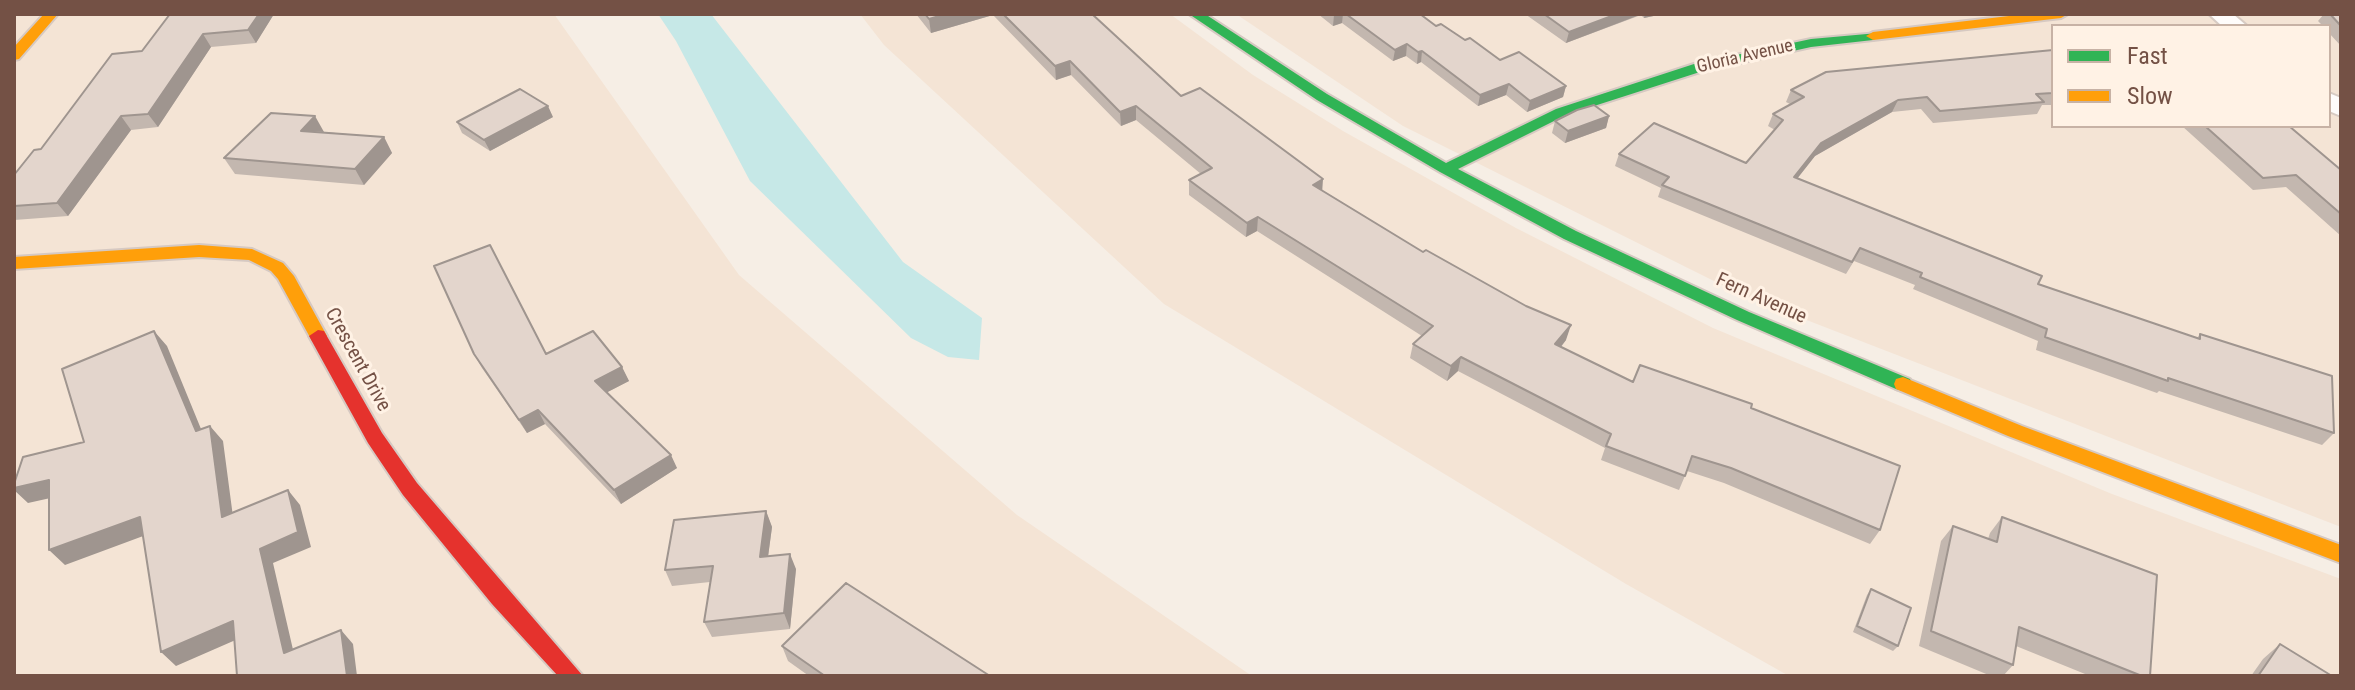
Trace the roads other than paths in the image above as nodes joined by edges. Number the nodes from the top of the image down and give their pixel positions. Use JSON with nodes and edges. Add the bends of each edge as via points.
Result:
{"nodes":[{"id":1,"x":51,"y":14,"type":"edge"},
{"id":2,"x":1196,"y":14,"type":"edge"},
{"id":3,"x":2061,"y":14,"type":"edge"},
{"id":4,"x":14,"y":56,"type":"edge"},
{"id":5,"x":1446,"y":169,"type":"junction"},
{"id":6,"x":14,"y":263,"type":"edge"},
{"id":7,"x":2341,"y":554,"type":"edge"},
{"id":8,"x":572,"y":676,"type":"edge"}],
"edges":[{"from":1,"to":4,"type":"street"},
{"from":2,"to":5,"type":"street","name":"Fern Avenue","via":[[1322,97]]},
{"from":3,"to":5,"type":"street","name":"Gloria Avenue","via":[[1825,41],[1699,67],[1561,112]]},
{"from":5,"to":7,"type":"street","name":"Fern Avenue","via":[[1570,235],[1743,316],[2015,431]]},
{"from":6,"to":8,"type":"street","name":"Crescent Drive","via":[[211,251],[252,255],[277,267],[410,489]]}]}
